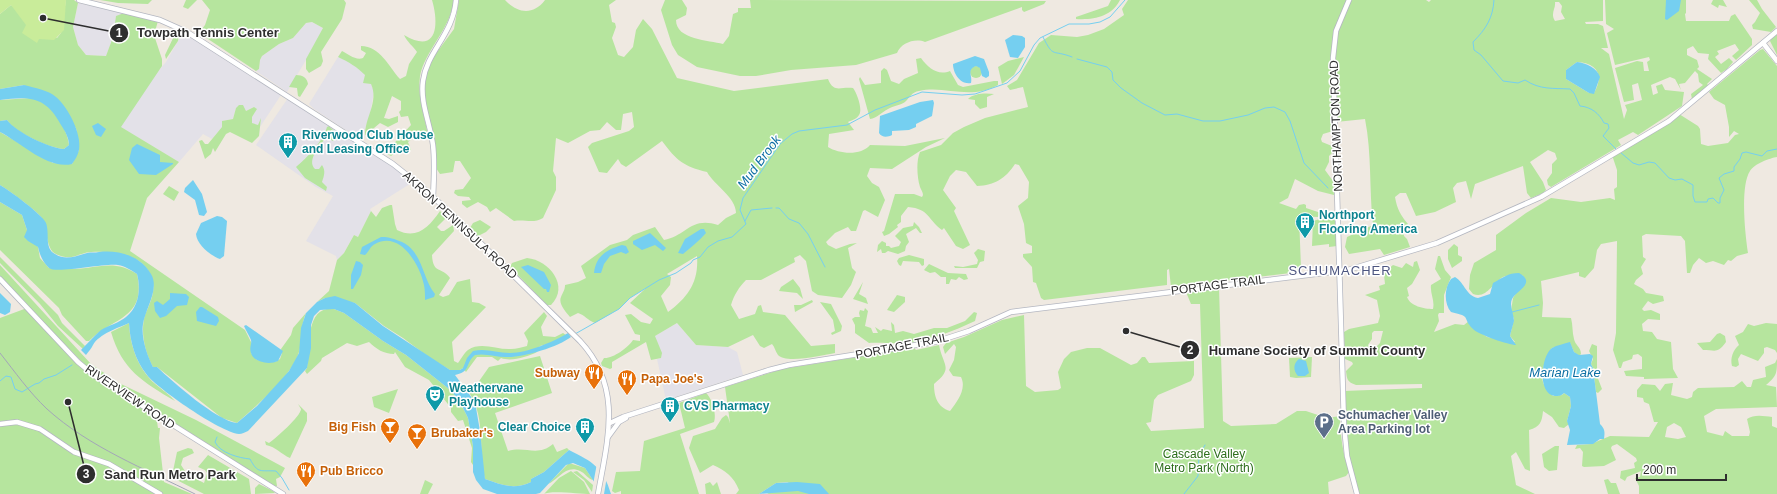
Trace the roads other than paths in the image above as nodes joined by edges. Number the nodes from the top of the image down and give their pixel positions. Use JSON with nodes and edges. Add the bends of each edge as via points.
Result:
{"nodes":[{"id":1,"x":79,"y":0,"type":"edge"},
{"id":2,"x":456,"y":0,"type":"edge"},
{"id":3,"x":1349,"y":0,"type":"edge"},
{"id":4,"x":1777,"y":31,"type":"edge"},
{"id":5,"x":1763,"y":43,"type":"junction"},
{"id":6,"x":1777,"y":61,"type":"edge"},
{"id":7,"x":433,"y":197,"type":"junction"},
{"id":8,"x":1340,"y":271,"type":"junction"},
{"id":9,"x":0,"y":279,"type":"edge"},
{"id":10,"x":632,"y":414,"type":"junction"},
{"id":11,"x":610,"y":423,"type":"junction"},
{"id":12,"x":0,"y":424,"type":"edge"},
{"id":13,"x":607,"y":438,"type":"junction"},
{"id":14,"x":160,"y":494,"type":"edge"},
{"id":15,"x":283,"y":494,"type":"edge"},
{"id":16,"x":598,"y":494,"type":"edge"},
{"id":17,"x":1357,"y":494,"type":"edge"}],
"edges":[{"from":1,"to":7,"type":"main road","name":"AKRON PENINSULA ROAD","via":[[160,20],[187,32],[370,148]]},
{"from":2,"to":7,"type":"main road","via":[[452,22],[429,61],[423,81],[423,100],[434,156]]},
{"from":3,"to":8,"type":"main road","name":"NORTHAMPTON ROAD","via":[[1337,26],[1333,46]]},
{"from":4,"to":5,"type":"main road","name":"PORTAGE TRAIL"},
{"from":5,"to":6,"type":"main road"},
{"from":5,"to":8,"type":"main road","name":"PORTAGE TRAIL","via":[[1679,114],[1541,197],[1470,230],[1427,246]]},
{"from":7,"to":11,"type":"main road","name":"AKRON PENINSULA ROAD","via":[[575,337],[592,357],[608,396]]},
{"from":8,"to":10,"type":"main road","name":"PORTAGE TRAIL","via":[[1020,310],[935,342],[781,367]]},
{"from":8,"to":17,"type":"main road","name":"NORTHAMPTON ROAD","via":[[1346,446]]},
{"from":9,"to":15,"type":"main road","name":"RIVERVIEW ROAD","via":[[86,369]]},
{"from":10,"to":11,"type":"main road","name":"PORTAGE TRAIL"},
{"from":10,"to":13,"type":"main road","via":[[619,422]]},
{"from":11,"to":13,"type":"main road","name":"AKRON PENINSULA ROAD"},
{"from":12,"to":14,"type":"main road","via":[[17,422],[40,429],[74,452],[106,463]]},
{"from":13,"to":16,"type":"main road","name":"AKRON PENINSULA ROAD"}]}
